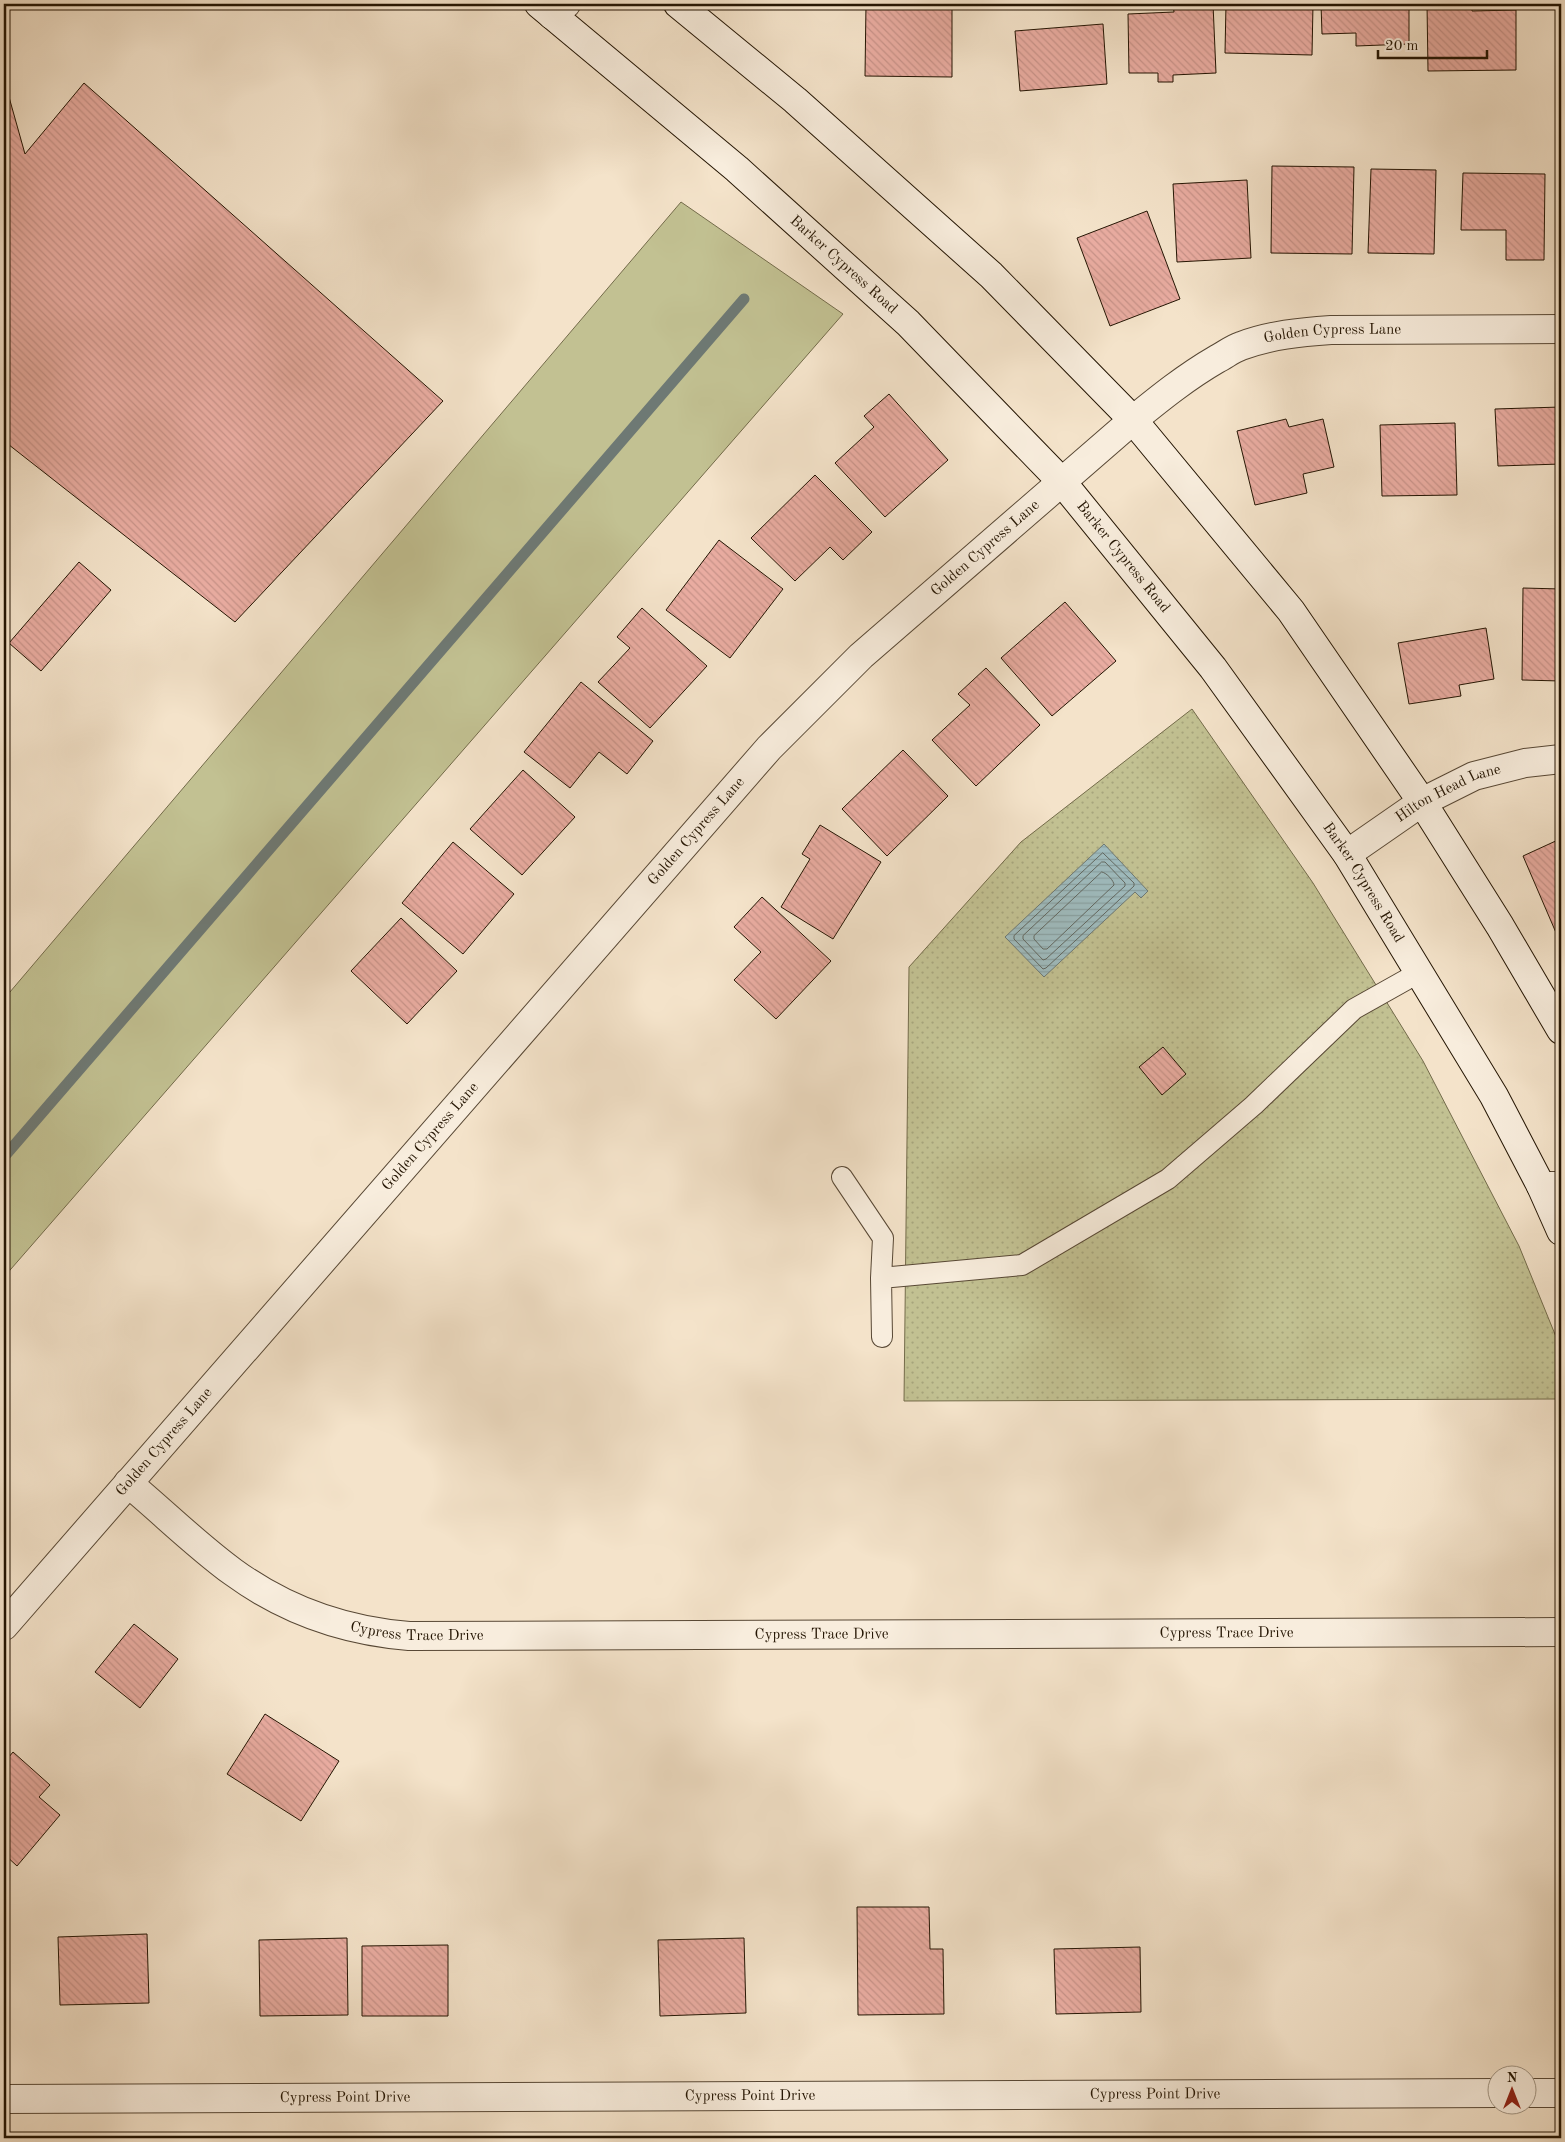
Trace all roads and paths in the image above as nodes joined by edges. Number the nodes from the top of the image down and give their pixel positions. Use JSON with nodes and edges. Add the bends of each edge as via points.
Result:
{"nodes":[{"id":1,"x":678,"y":4,"type":"edge"},
{"id":2,"x":552,"y":8,"type":"edge"},
{"id":3,"x":1561,"y":329,"type":"edge"},
{"id":4,"x":1133,"y":420,"type":"junction"},
{"id":5,"x":1062,"y":482,"type":"junction"},
{"id":6,"x":1561,"y":759,"type":"edge"},
{"id":7,"x":1422,"y":802,"type":"junction"},
{"id":8,"x":1346,"y":854,"type":"junction"},
{"id":9,"x":1420,"y":972,"type":"junction"},
{"id":10,"x":1561,"y":1030,"type":"edge"},
{"id":11,"x":842,"y":1177,"type":"dead end"},
{"id":12,"x":1551,"y":1186,"type":"edge"},
{"id":13,"x":1561,"y":1231,"type":"edge"},
{"id":14,"x":880,"y":1278,"type":"junction"},
{"id":15,"x":882,"y":1337,"type":"dead end"},
{"id":16,"x":128,"y":1483,"type":"junction"},
{"id":17,"x":4,"y":1626,"type":"edge"},
{"id":18,"x":1561,"y":1632,"type":"edge"},
{"id":19,"x":1488,"y":2093,"type":"edge"},
{"id":20,"x":1538,"y":2093,"type":"edge"},
{"id":21,"x":1561,"y":2093,"type":"edge"},
{"id":22,"x":4,"y":2099,"type":"edge"}],
"edges":[{"from":1,"to":4,"type":"street","via":[[795,100],[991,275]]},
{"from":2,"to":5,"type":"street","name":"Barker Cypress Road","via":[[737,168],[908,323]]},
{"from":3,"to":4,"type":"street","name":"Golden Cypress Lane","via":[[1331,330],[1269,338],[1240,346],[1210,363],[1177,384]]},
{"from":4,"to":5,"type":"street","name":"Golden Cypress Lane"},
{"from":4,"to":7,"type":"street","via":[[1291,611]]},
{"from":5,"to":8,"type":"street","name":"Barker Cypress Road","via":[[1213,668]]},
{"from":5,"to":16,"type":"street","name":"Golden Cypress Lane","via":[[861,656],[769,748]]},
{"from":6,"to":7,"type":"street","name":"Hilton Head Lane","via":[[1525,763],[1474,776]]},
{"from":7,"to":8,"type":"street","name":"Hilton Head Lane"},
{"from":7,"to":10,"type":"street"},
{"from":8,"to":9,"type":"street","name":"Barker Cypress Road"},
{"from":9,"to":12,"type":"street","name":"Barker Cypress Road"},
{"from":9,"to":14,"type":"lane","via":[[1354,1009],[1254,1105],[1168,1179],[1022,1265]]},
{"from":11,"to":14,"type":"lane","via":[[883,1238]]},
{"from":12,"to":13,"type":"street","name":"Barker Cypress Road"},
{"from":14,"to":15,"type":"lane"},
{"from":16,"to":17,"type":"street","name":"Golden Cypress Lane"},
{"from":16,"to":18,"type":"street","name":"Cypress Trace Drive","via":[[233,1572],[269,1594],[339,1625],[377,1634]]},
{"from":19,"to":22,"type":"street","name":"Cypress Point Drive"},
{"from":20,"to":21,"type":"street"}]}
